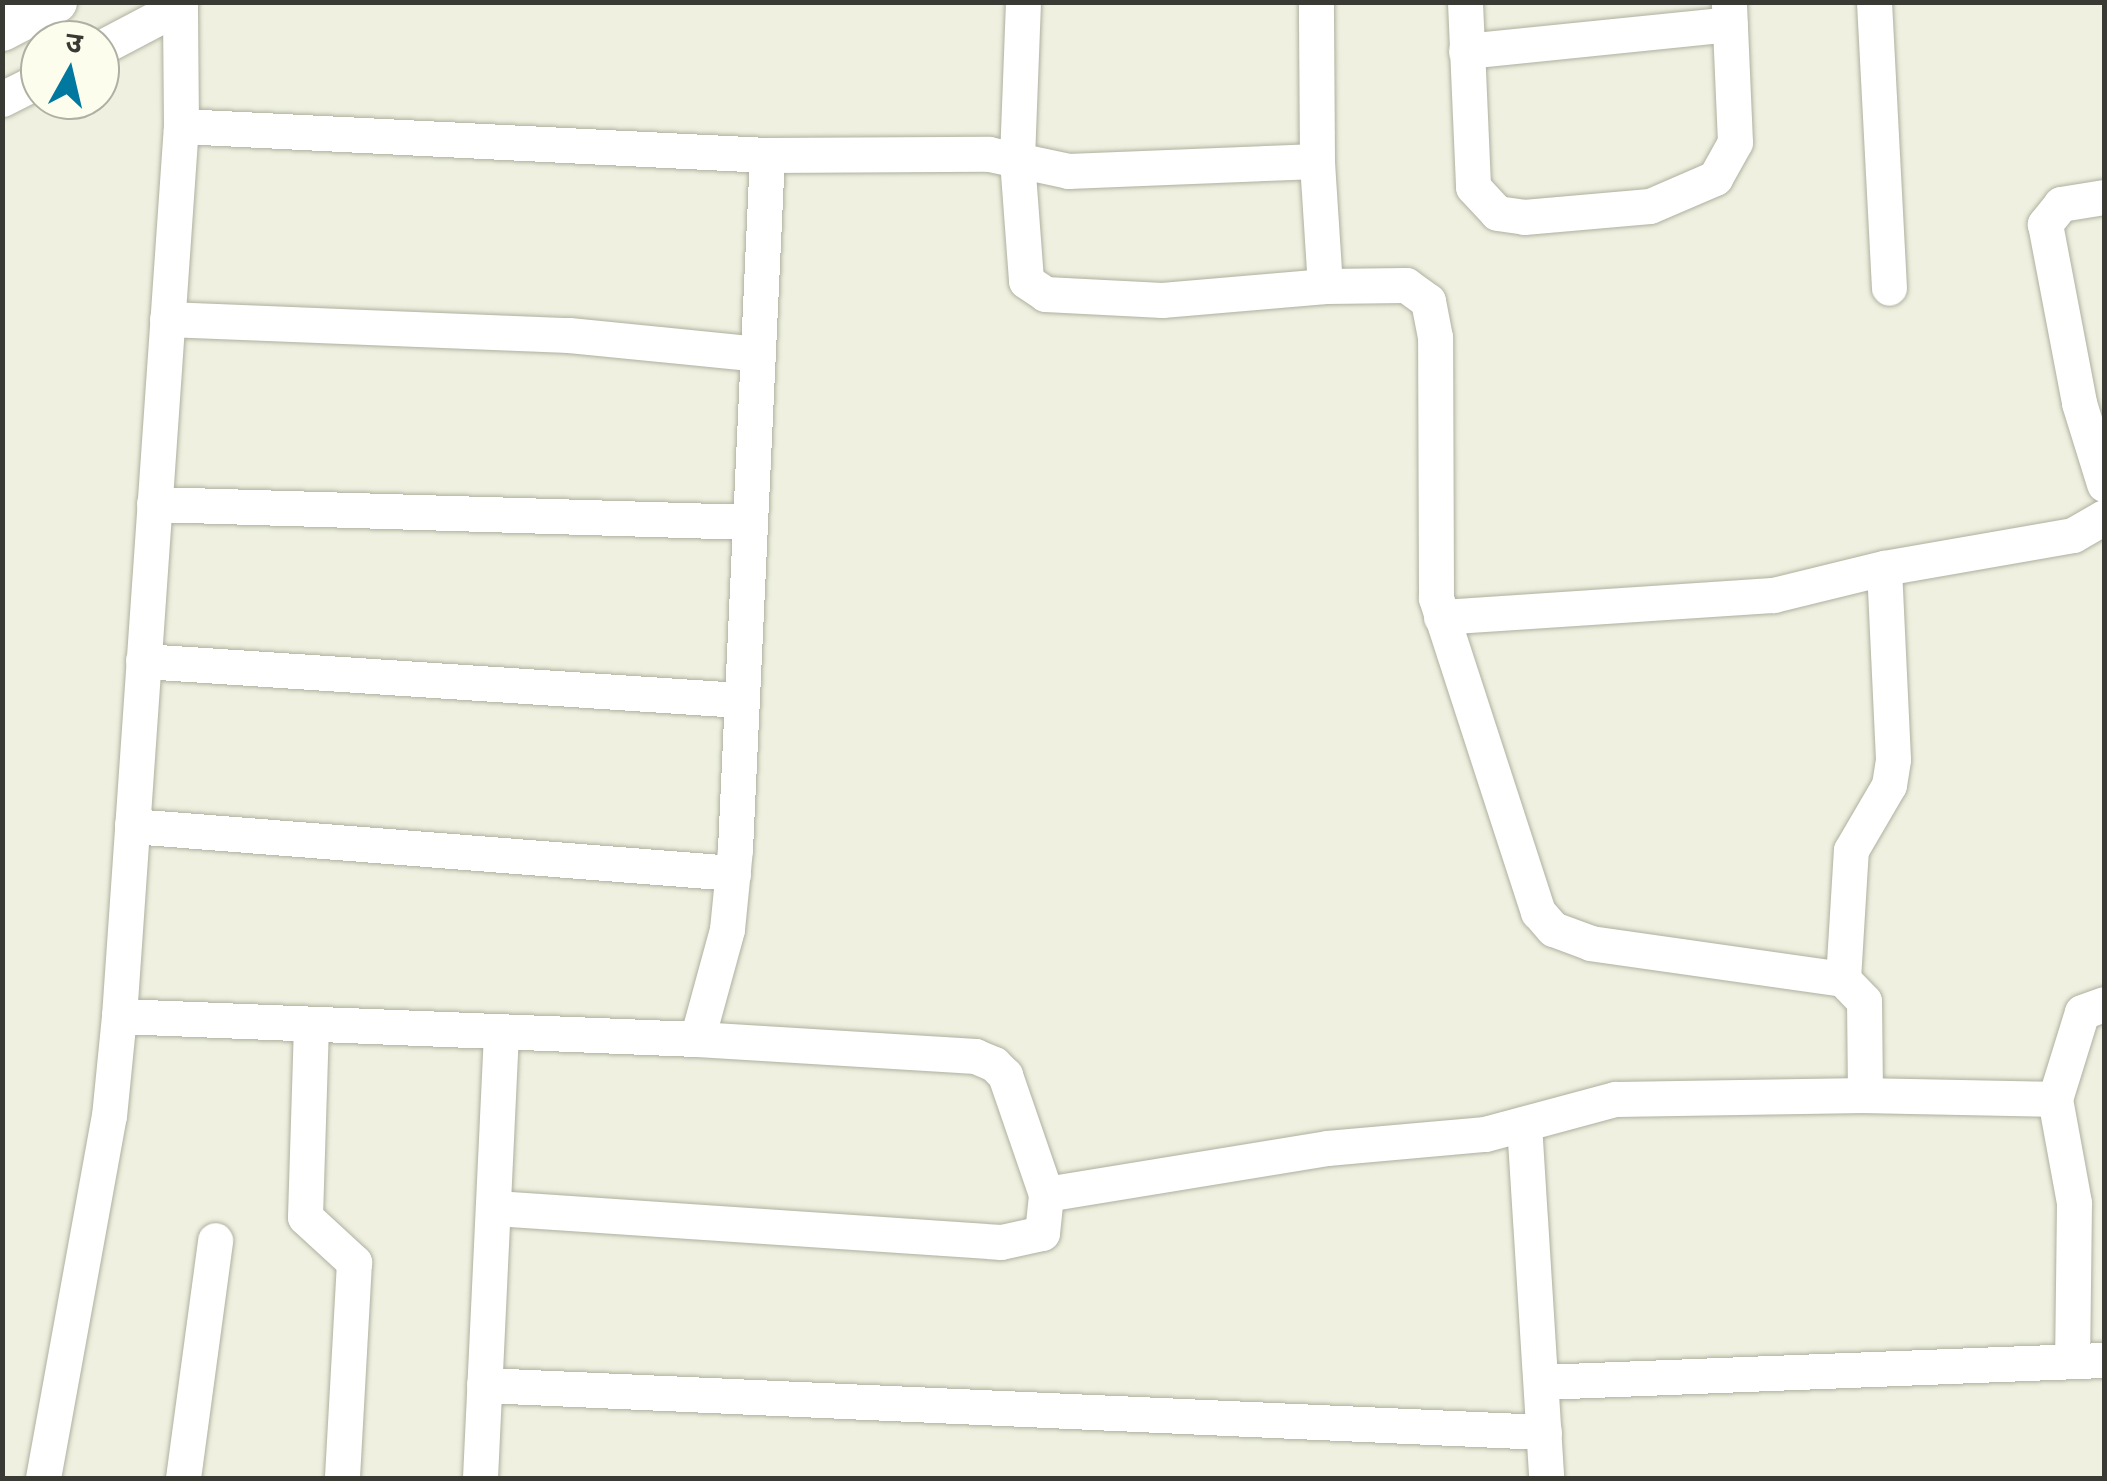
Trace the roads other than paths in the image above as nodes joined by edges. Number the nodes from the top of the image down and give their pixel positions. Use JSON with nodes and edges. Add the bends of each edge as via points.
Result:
{"nodes":[{"id":1,"x":56,"y":2,"type":"edge"},
{"id":2,"x":1023,"y":2,"type":"edge"},
{"id":3,"x":1316,"y":2,"type":"edge"},
{"id":4,"x":1464,"y":2,"type":"edge"},
{"id":5,"x":1874,"y":2,"type":"edge"},
{"id":6,"x":180,"y":4,"type":"edge"},
{"id":7,"x":1730,"y":13,"type":"edge"},
{"id":8,"x":2,"y":30,"type":"edge"},
{"id":9,"x":120,"y":37,"type":"edge"},
{"id":10,"x":1466,"y":51,"type":"junction"},
{"id":11,"x":181,"y":126,"type":"junction"},
{"id":12,"x":767,"y":155,"type":"junction"},
{"id":13,"x":1017,"y":160,"type":"junction"},
{"id":14,"x":1317,"y":161,"type":"junction"},
{"id":15,"x":2104,"y":197,"type":"edge"},
{"id":16,"x":1325,"y":286,"type":"junction"},
{"id":17,"x":1889,"y":288,"type":"dead end"},
{"id":18,"x":167,"y":318,"type":"junction"},
{"id":19,"x":758,"y":354,"type":"junction"},
{"id":20,"x":2104,"y":484,"type":"edge"},
{"id":21,"x":154,"y":504,"type":"junction"},
{"id":22,"x":2104,"y":517,"type":"edge"},
{"id":23,"x":750,"y":522,"type":"junction"},
{"id":24,"x":1884,"y":568,"type":"junction"},
{"id":25,"x":1440,"y":617,"type":"junction"},
{"id":26,"x":143,"y":661,"type":"junction"},
{"id":27,"x":740,"y":700,"type":"junction"},
{"id":28,"x":132,"y":826,"type":"junction"},
{"id":29,"x":733,"y":873,"type":"junction"},
{"id":30,"x":1843,"y":979,"type":"junction"},
{"id":31,"x":2104,"y":1004,"type":"edge"},
{"id":32,"x":119,"y":1016,"type":"junction"},
{"id":33,"x":312,"y":1024,"type":"junction"},
{"id":34,"x":501,"y":1032,"type":"junction"},
{"id":35,"x":697,"y":1039,"type":"junction"},
{"id":36,"x":1865,"y":1094,"type":"junction"},
{"id":37,"x":2055,"y":1099,"type":"junction"},
{"id":38,"x":1524,"y":1124,"type":"junction"},
{"id":39,"x":1046,"y":1194,"type":"junction"},
{"id":40,"x":495,"y":1208,"type":"junction"},
{"id":41,"x":214,"y":1240,"type":"dead end"},
{"id":42,"x":2088,"y":1361,"type":"edge"},
{"id":43,"x":1540,"y":1382,"type":"junction"},
{"id":44,"x":484,"y":1386,"type":"junction"},
{"id":45,"x":1544,"y":1432,"type":"junction"},
{"id":46,"x":43,"y":1478,"type":"edge"},
{"id":47,"x":183,"y":1478,"type":"edge"},
{"id":48,"x":342,"y":1478,"type":"edge"},
{"id":49,"x":480,"y":1478,"type":"edge"},
{"id":50,"x":1546,"y":1478,"type":"edge"}],
"edges":[{"from":1,"to":8,"type":"street"},
{"from":2,"to":13,"type":"street"},
{"from":3,"to":14,"type":"street"},
{"from":4,"to":10,"type":"street"},
{"from":5,"to":17,"type":"street"},
{"from":6,"to":9,"type":"street"},
{"from":6,"to":11,"type":"street"},
{"from":7,"to":10,"type":"street"},
{"from":7,"to":10,"type":"street","via":[[1735,142],[1728,164],[1693,192],[1590,215],[1524,217],[1484,205],[1473,187]]},
{"from":11,"to":12,"type":"street"},
{"from":11,"to":18,"type":"street"},
{"from":12,"to":13,"type":"street"},
{"from":12,"to":19,"type":"street"},
{"from":13,"to":14,"type":"street","via":[[1068,171]]},
{"from":13,"to":16,"type":"street","via":[[1026,281],[1045,294],[1162,300]]},
{"from":14,"to":16,"type":"street"},
{"from":15,"to":20,"type":"street","via":[[2061,204],[2045,224],[2079,403]]},
{"from":16,"to":25,"type":"street","via":[[1406,285],[1428,301]]},
{"from":18,"to":19,"type":"street","via":[[570,335]]},
{"from":18,"to":21,"type":"street"},
{"from":19,"to":23,"type":"street"},
{"from":21,"to":23,"type":"street"},
{"from":21,"to":26,"type":"street"},
{"from":22,"to":24,"type":"street","via":[[2073,535]]},
{"from":23,"to":27,"type":"street"},
{"from":24,"to":25,"type":"street","via":[[1773,595]]},
{"from":24,"to":30,"type":"street","via":[[1892,760],[1889,786],[1851,850]]},
{"from":25,"to":30,"type":"street","via":[[1545,922],[1591,943]]},
{"from":26,"to":27,"type":"street"},
{"from":26,"to":28,"type":"street"},
{"from":27,"to":29,"type":"street"},
{"from":28,"to":29,"type":"street"},
{"from":28,"to":32,"type":"street"},
{"from":29,"to":35,"type":"street","via":[[714,990]]},
{"from":30,"to":36,"type":"street","via":[[1864,1001]]},
{"from":31,"to":37,"type":"street","via":[[2082,1012]]},
{"from":32,"to":33,"type":"street"},
{"from":32,"to":46,"type":"street","via":[[109,1116]]},
{"from":33,"to":34,"type":"street"},
{"from":33,"to":48,"type":"street","via":[[305,1217],[354,1262]]},
{"from":34,"to":35,"type":"street"},
{"from":34,"to":40,"type":"street"},
{"from":35,"to":39,"type":"street","via":[[975,1056],[994,1064],[1006,1075]]},
{"from":36,"to":37,"type":"street"},
{"from":36,"to":38,"type":"street","via":[[1615,1099]]},
{"from":37,"to":42,"type":"street","via":[[2074,1203]]},
{"from":38,"to":39,"type":"street"},
{"from":38,"to":43,"type":"street"},
{"from":39,"to":40,"type":"street","via":[[1042,1233],[1001,1242]]},
{"from":40,"to":44,"type":"street"},
{"from":41,"to":47,"type":"street"},
{"from":42,"to":43,"type":"street"},
{"from":43,"to":45,"type":"street"},
{"from":44,"to":45,"type":"street"},
{"from":44,"to":49,"type":"street"},
{"from":45,"to":50,"type":"street"}]}
